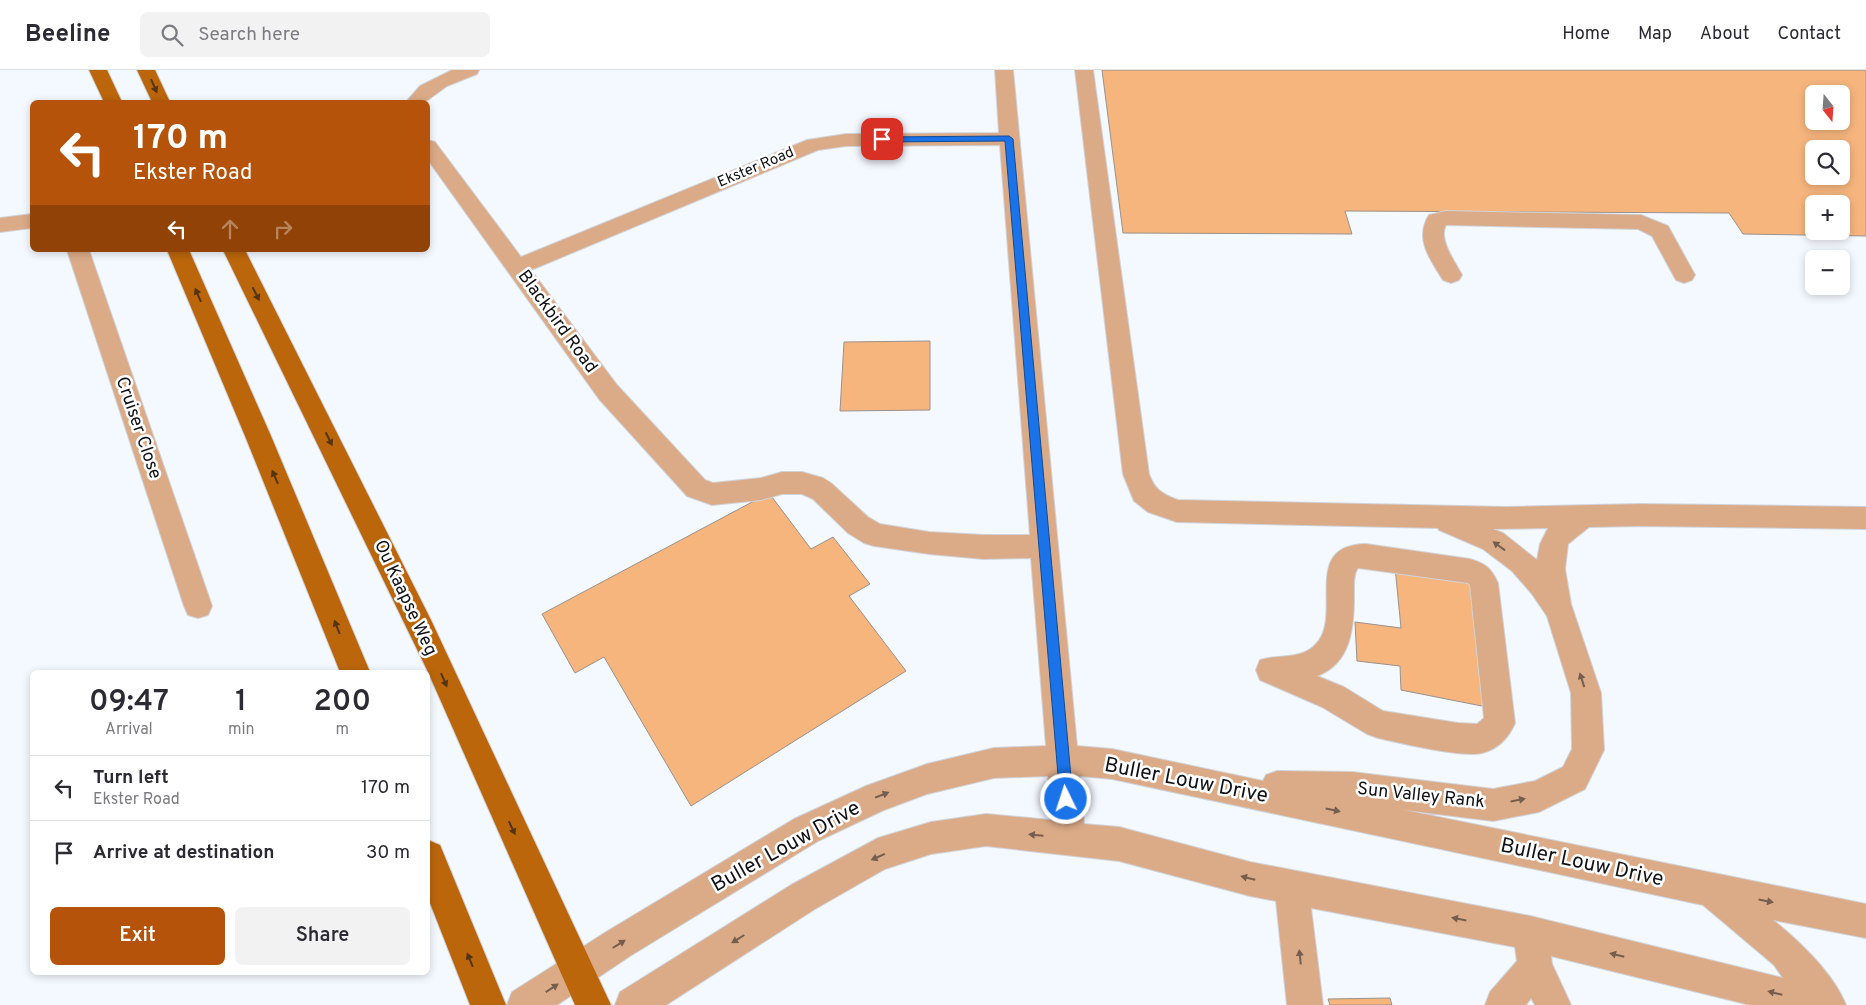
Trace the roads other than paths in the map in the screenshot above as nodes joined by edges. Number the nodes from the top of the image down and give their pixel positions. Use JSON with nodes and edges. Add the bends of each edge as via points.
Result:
{"nodes":[{"id":1,"x":98,"y":70,"type":"edge"},
{"id":2,"x":146,"y":70,"type":"edge"},
{"id":3,"x":470,"y":70,"type":"edge"},
{"id":4,"x":1004,"y":70,"type":"edge"},
{"id":5,"x":1084,"y":70,"type":"edge"},
{"id":6,"x":112,"y":100,"type":"edge"},
{"id":7,"x":160,"y":100,"type":"edge"},
{"id":8,"x":418,"y":100,"type":"edge"},
{"id":9,"x":1009,"y":139,"type":"junction"},
{"id":10,"x":430,"y":149,"type":"edge"},
{"id":11,"x":30,"y":221,"type":"edge"},
{"id":12,"x":0,"y":225,"type":"edge"},
{"id":13,"x":79,"y":252,"type":"edge"},
{"id":14,"x":179,"y":252,"type":"edge"},
{"id":15,"x":235,"y":252,"type":"edge"},
{"id":16,"x":517,"y":267,"type":"junction"},
{"id":17,"x":1451,"y":275,"type":"dead end"},
{"id":18,"x":1684,"y":275,"type":"dead end"},
{"id":19,"x":1435,"y":516,"type":"junction"},
{"id":20,"x":1584,"y":516,"type":"junction"},
{"id":21,"x":1866,"y":518,"type":"edge"},
{"id":22,"x":1044,"y":546,"type":"junction"},
{"id":23,"x":198,"y":606,"type":"dead end"},
{"id":24,"x":1560,"y":612,"type":"junction"},
{"id":25,"x":354,"y":670,"type":"edge"},
{"id":26,"x":1271,"y":670,"type":"joint"},
{"id":27,"x":1063,"y":760,"type":"junction"},
{"id":28,"x":1208,"y":784,"type":"junction"},
{"id":29,"x":1070,"y":838,"type":"junction"},
{"id":30,"x":430,"y":862,"type":"edge"},
{"id":31,"x":1292,"y":888,"type":"junction"},
{"id":32,"x":1709,"y":889,"type":"junction"},
{"id":33,"x":1807,"y":909,"type":"junction"},
{"id":34,"x":1866,"y":914,"type":"edge"},
{"id":35,"x":1866,"y":921,"type":"edge"},
{"id":36,"x":1532,"y":949,"type":"junction"},
{"id":37,"x":579,"y":970,"type":"junction"},
{"id":38,"x":488,"y":1005,"type":"edge"},
{"id":39,"x":526,"y":1005,"type":"edge"},
{"id":40,"x":593,"y":1005,"type":"edge"},
{"id":41,"x":633,"y":1005,"type":"edge"},
{"id":42,"x":1305,"y":1005,"type":"edge"},
{"id":43,"x":1503,"y":1005,"type":"edge"},
{"id":44,"x":1553,"y":1005,"type":"edge"},
{"id":45,"x":1822,"y":1005,"type":"edge"},
{"id":46,"x":1828,"y":1005,"type":"edge"}],
"edges":[{"from":1,"to":6,"type":"main road"},
{"from":2,"to":7,"type":"main road","one_way":true},
{"from":3,"to":8,"type":"street","via":[[444,79]]},
{"from":4,"to":9,"type":"street"},
{"from":5,"to":19,"type":"street","via":[[1136,474],[1143,494],[1177,511]]},
{"from":9,"to":16,"type":"street","name":"Ekster Road","via":[[846,140],[814,144]]},
{"from":9,"to":22,"type":"street"},
{"from":10,"to":16,"type":"street","name":"Blackbird Road"},
{"from":11,"to":12,"type":"street"},
{"from":13,"to":23,"type":"street","name":"Cruiser Close"},
{"from":25,"to":14,"type":"main road","one_way":true},
{"from":15,"to":37,"type":"main road","name":"Ou Kaapse Weg","one_way":true,"via":[[421,629]]},
{"from":16,"to":22,"type":"street","name":"Blackbird Road","via":[[608,392],[696,488],[712,494],[802,483],[822,491],[874,536],[984,547]]},
{"from":17,"to":18,"type":"street","via":[[1433,235],[1434,223],[1446,218],[1641,222],[1660,232]]},
{"from":19,"to":20,"type":"street"},
{"from":24,"to":19,"type":"street","name":"Sun Valley Rank","one_way":true,"via":[[1522,563],[1493,541]]},
{"from":20,"to":21,"type":"street"},
{"from":20,"to":24,"type":"street","name":"Sun Valley Rank","via":[[1559,535],[1553,546],[1551,568]]},
{"from":22,"to":27,"type":"street"},
{"from":28,"to":24,"type":"street","name":"Sun Valley Rank","one_way":true,"via":[[1352,788],[1493,805],[1539,796],[1574,778],[1588,750],[1586,693]]},
{"from":26,"to":26,"type":"street","via":[[1302,668],[1317,662],[1335,644],[1340,621],[1341,574],[1350,558],[1366,556],[1470,571],[1478,573],[1484,583],[1500,723],[1481,739],[1378,724],[1333,697]]},
{"from":27,"to":28,"type":"street","name":"Buller Louw Drive","via":[[1112,764]]},
{"from":27,"to":29,"type":"street"},
{"from":37,"to":27,"type":"street","name":"Buller Louw Drive","one_way":true,"via":[[806,830],[877,797],[927,779],[994,763]]},
{"from":28,"to":32,"type":"street","name":"Buller Louw Drive","one_way":true},
{"from":31,"to":29,"type":"street","one_way":true,"via":[[1120,844]]},
{"from":29,"to":41,"type":"street","one_way":true,"via":[[986,830],[931,838],[878,856],[803,898]]},
{"from":38,"to":30,"type":"main road","one_way":true},
{"from":36,"to":31,"type":"street","one_way":true},
{"from":42,"to":31,"type":"street","one_way":true},
{"from":32,"to":33,"type":"street","name":"Buller Louw Drive","one_way":true},
{"from":32,"to":46,"type":"street","via":[[1786,953]]},
{"from":33,"to":34,"type":"street"},
{"from":33,"to":35,"type":"street","name":"Buller Louw Drive"},
{"from":36,"to":43,"type":"street"},
{"from":36,"to":44,"type":"street"},
{"from":45,"to":36,"type":"street","one_way":true},
{"from":39,"to":37,"type":"street","name":"Buller Louw Drive","one_way":true},
{"from":37,"to":40,"type":"main road","name":"Ou Kaapse Weg"}]}
